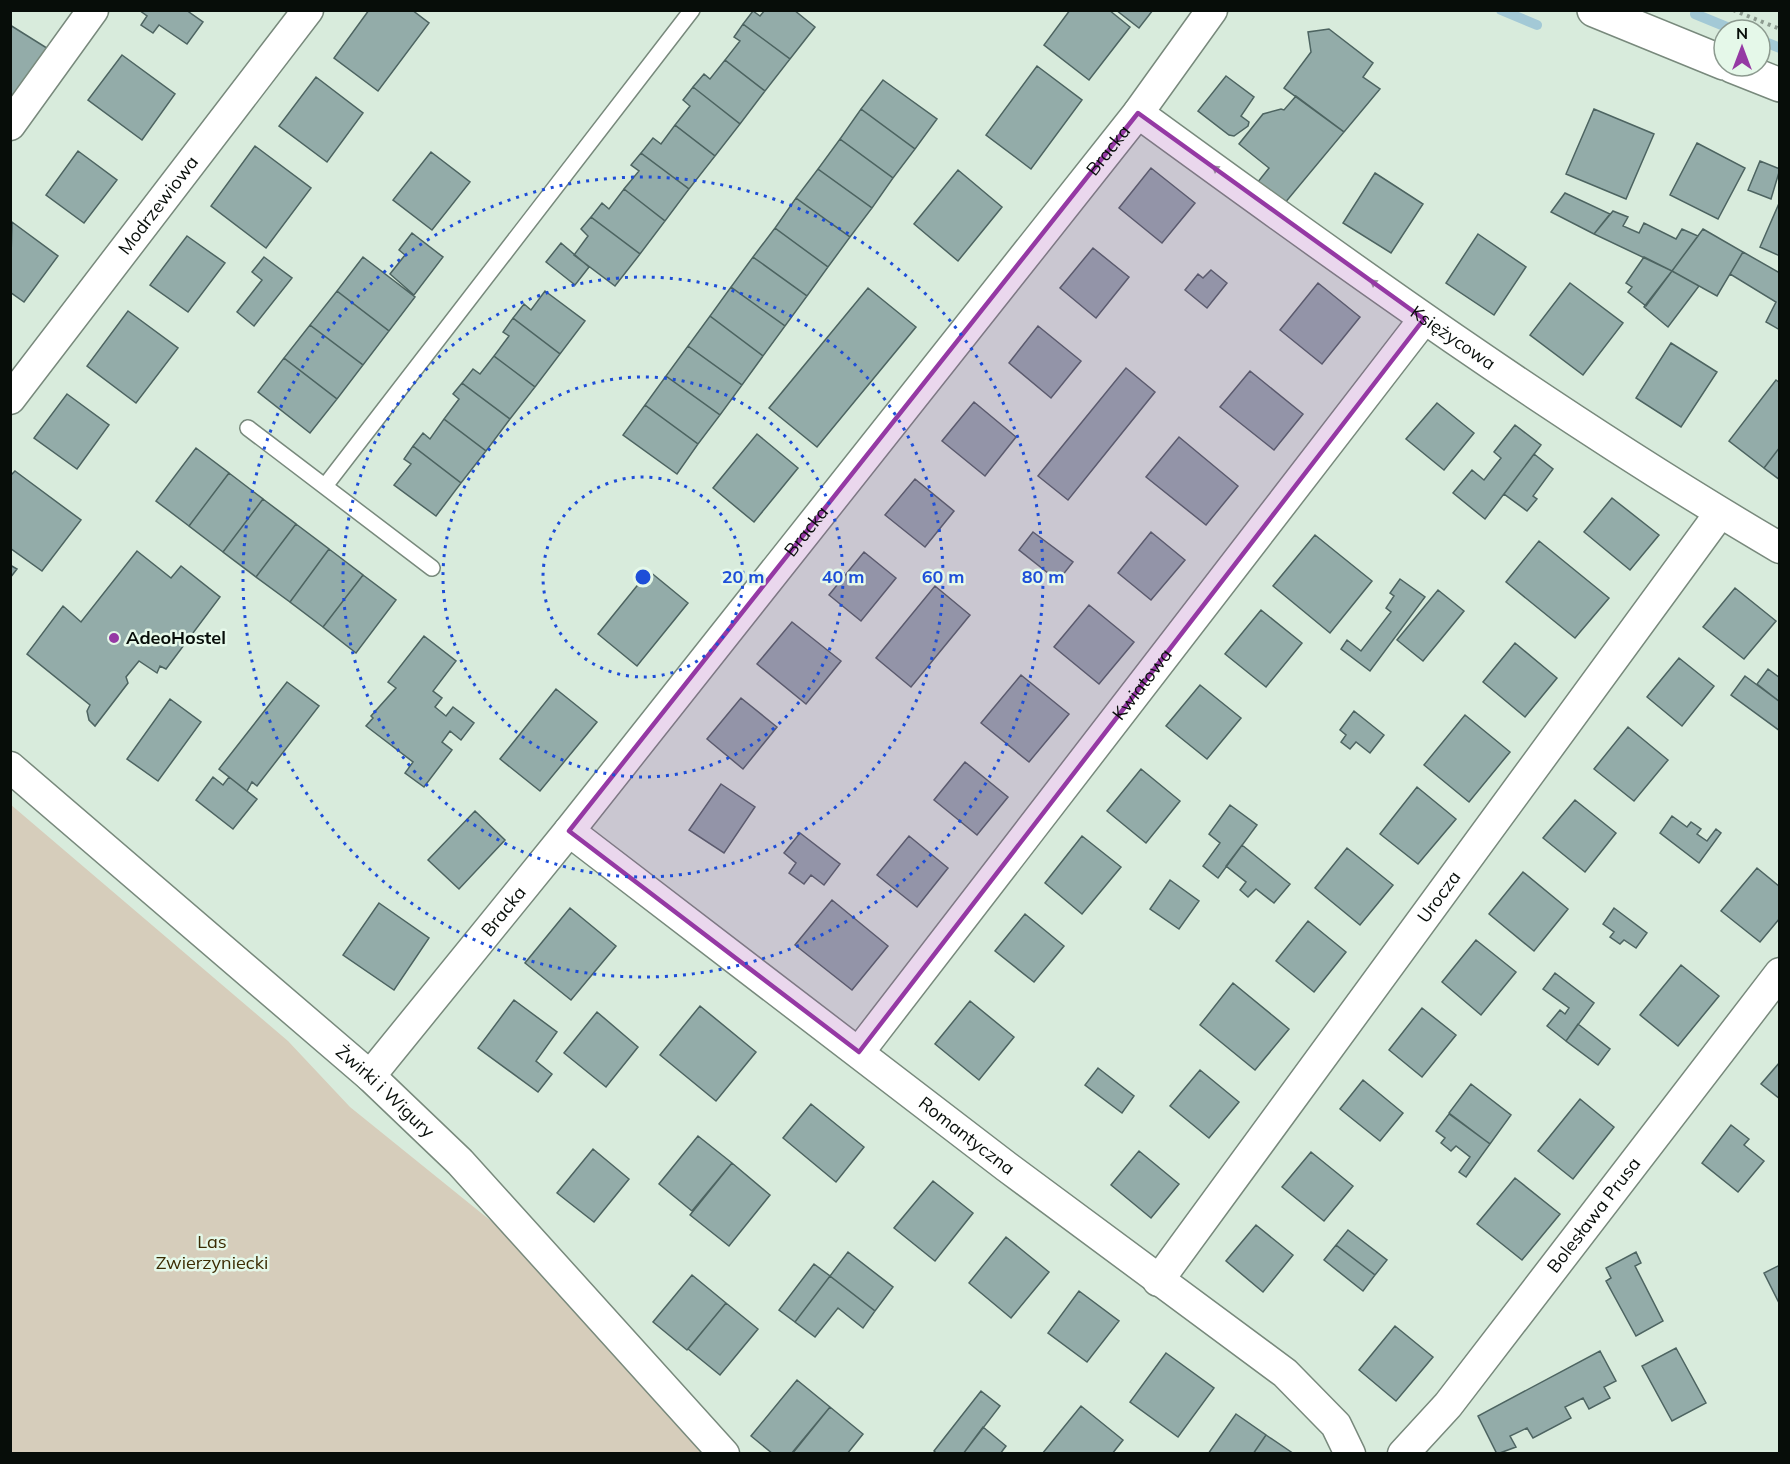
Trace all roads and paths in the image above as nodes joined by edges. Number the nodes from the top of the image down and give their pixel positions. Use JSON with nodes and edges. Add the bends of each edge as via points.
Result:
{"nodes":[{"id":1,"x":93,"y":10,"type":"edge"},
{"id":2,"x":308,"y":10,"type":"edge"},
{"id":3,"x":692,"y":10,"type":"edge"},
{"id":4,"x":1212,"y":10,"type":"edge"},
{"id":5,"x":1594,"y":10,"type":"edge"},
{"id":6,"x":1733,"y":10,"type":"edge"},
{"id":7,"x":1779,"y":29,"type":"edge"},
{"id":8,"x":1712,"y":58,"type":"edge"},
{"id":9,"x":1762,"y":78,"type":"edge"},
{"id":10,"x":1779,"y":85,"type":"edge"},
{"id":11,"x":1138,"y":112,"type":"junction"},
{"id":12,"x":10,"y":125,"type":"edge"},
{"id":13,"x":1425,"y":319,"type":"junction"},
{"id":14,"x":10,"y":399,"type":"edge"},
{"id":15,"x":248,"y":428,"type":"dead end"},
{"id":16,"x":325,"y":486,"type":"junction"},
{"id":17,"x":1720,"y":513,"type":"junction"},
{"id":18,"x":1779,"y":548,"type":"edge"},
{"id":19,"x":432,"y":568,"type":"dead end"},
{"id":20,"x":10,"y":766,"type":"edge"},
{"id":21,"x":569,"y":831,"type":"junction"},
{"id":22,"x":1776,"y":984,"type":"edge"},
{"id":23,"x":859,"y":1052,"type":"junction"},
{"id":24,"x":370,"y":1077,"type":"junction"},
{"id":25,"x":1158,"y":1281,"type":"junction"},
{"id":26,"x":724,"y":1454,"type":"edge"},
{"id":27,"x":1350,"y":1454,"type":"edge"},
{"id":28,"x":1403,"y":1454,"type":"edge"}],
"edges":[{"from":1,"to":12,"type":"street"},
{"from":2,"to":14,"type":"street","name":"Modrzewiowa"},
{"from":3,"to":16,"type":"lane"},
{"from":4,"to":11,"type":"street","name":"Bracka"},
{"from":5,"to":8,"type":"street"},
{"from":6,"to":7,"type":"path"},
{"from":9,"to":10,"type":"street"},
{"from":13,"to":11,"type":"street","name":"Księżycowa","one_way":true},
{"from":11,"to":21,"type":"street","name":"Bracka"},
{"from":13,"to":17,"type":"street","name":"Księżycowa"},
{"from":13,"to":23,"type":"street","name":"Kwiatowa"},
{"from":15,"to":16,"type":"lane"},
{"from":16,"to":19,"type":"lane"},
{"from":17,"to":18,"type":"street","name":"Księżycowa"},
{"from":17,"to":25,"type":"street","name":"Urocza"},
{"from":20,"to":24,"type":"street","name":"Żwirki i Wigury"},
{"from":21,"to":23,"type":"street","name":"Romantyczna"},
{"from":21,"to":24,"type":"street","name":"Bracka"},
{"from":22,"to":28,"type":"street","name":"Bolesława Prusa","via":[[1448,1405]]},
{"from":23,"to":25,"type":"street","name":"Romantyczna"},
{"from":24,"to":26,"type":"street","name":"Żwirki i Wigury","via":[[460,1162]]},
{"from":25,"to":27,"type":"street","name":"Romantyczna","via":[[1286,1373],[1336,1425]]}]}
